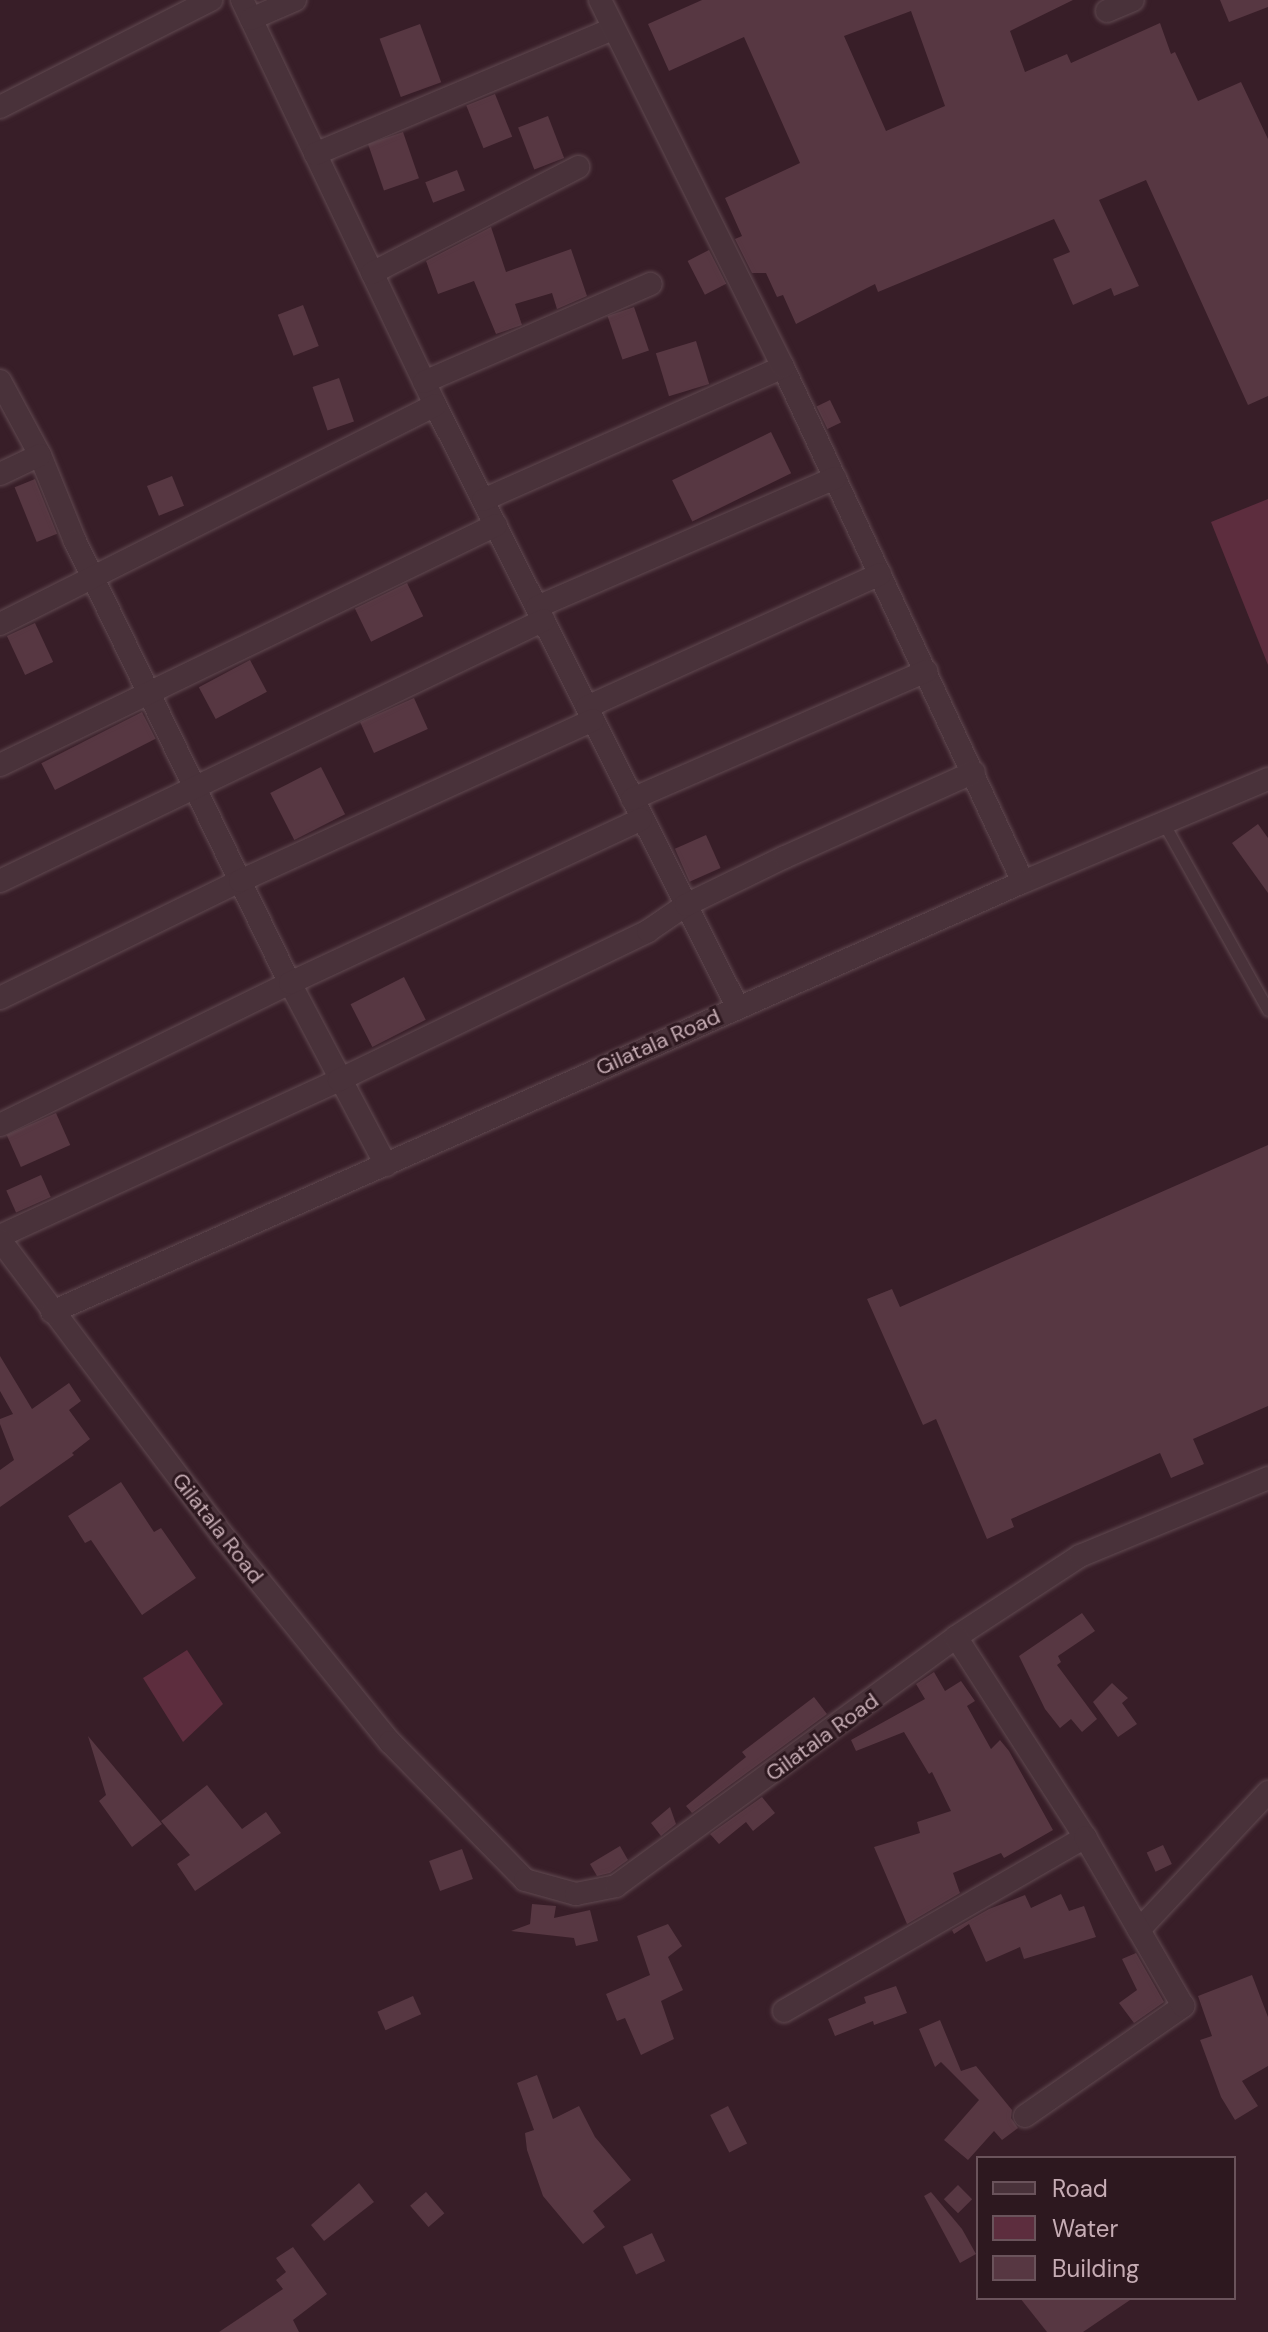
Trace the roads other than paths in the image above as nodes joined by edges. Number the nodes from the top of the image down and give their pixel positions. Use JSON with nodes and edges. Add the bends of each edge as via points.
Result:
{"nodes":[{"id":1,"x":211,"y":0,"type":"edge"},
{"id":2,"x":295,"y":0,"type":"edge"},
{"id":3,"x":600,"y":0,"type":"edge"},
{"id":4,"x":1133,"y":0,"type":"edge"},
{"id":5,"x":246,"y":10,"type":"edge"},
{"id":6,"x":1107,"y":11,"type":"dead end"},
{"id":7,"x":613,"y":29,"type":"junction"},
{"id":8,"x":0,"y":107,"type":"edge"},
{"id":9,"x":315,"y":154,"type":"junction"},
{"id":10,"x":578,"y":167,"type":"dead end"},
{"id":11,"x":372,"y":273,"type":"junction"},
{"id":12,"x":651,"y":284,"type":"dead end"},
{"id":13,"x":783,"y":367,"type":"junction"},
{"id":14,"x":0,"y":381,"type":"edge"},
{"id":15,"x":424,"y":382,"type":"junction"},
{"id":16,"x":435,"y":405,"type":"junction"},
{"id":17,"x":40,"y":455,"type":"junction"},
{"id":18,"x":0,"y":474,"type":"edge"},
{"id":19,"x":835,"y":478,"type":"junction"},
{"id":20,"x":483,"y":500,"type":"junction"},
{"id":21,"x":496,"y":525,"type":"junction"},
{"id":22,"x":880,"y":574,"type":"junction"},
{"id":23,"x":92,"y":577,"type":"junction"},
{"id":24,"x":540,"y":614,"type":"junction"},
{"id":25,"x":0,"y":624,"type":"edge"},
{"id":26,"x":926,"y":671,"type":"junction"},
{"id":27,"x":149,"y":694,"type":"junction"},
{"id":28,"x":590,"y":714,"type":"junction"},
{"id":29,"x":0,"y":765,"type":"edge"},
{"id":30,"x":974,"y":772,"type":"junction"},
{"id":31,"x":1266,"y":782,"type":"edge"},
{"id":32,"x":195,"y":790,"type":"junction"},
{"id":33,"x":636,"y":809,"type":"junction"},
{"id":34,"x":1164,"y":824,"type":"junction"},
{"id":35,"x":0,"y":881,"type":"edge"},
{"id":36,"x":240,"y":881,"type":"junction"},
{"id":37,"x":1023,"y":882,"type":"junction"},
{"id":38,"x":686,"y":905,"type":"junction"},
{"id":39,"x":290,"y":983,"type":"junction"},
{"id":40,"x":0,"y":998,"type":"edge"},
{"id":41,"x":737,"y":1006,"type":"junction"},
{"id":42,"x":1268,"y":1010,"type":"edge"},
{"id":43,"x":339,"y":1080,"type":"junction"},
{"id":44,"x":0,"y":1125,"type":"edge"},
{"id":45,"x":386,"y":1165,"type":"junction"},
{"id":46,"x":0,"y":1238,"type":"edge"},
{"id":47,"x":52,"y":1312,"type":"junction"},
{"id":48,"x":1268,"y":1478,"type":"edge"},
{"id":49,"x":956,"y":1637,"type":"junction"},
{"id":50,"x":1268,"y":1792,"type":"edge"},
{"id":51,"x":1085,"y":1837,"type":"junction"},
{"id":52,"x":1139,"y":1930,"type":"junction"},
{"id":53,"x":784,"y":2011,"type":"dead end"},
{"id":54,"x":1025,"y":2116,"type":"dead end"}],
"edges":[{"from":1,"to":8,"type":"street"},
{"from":2,"to":5,"type":"street"},
{"from":3,"to":7,"type":"street"},
{"from":4,"to":6,"type":"street"},
{"from":5,"to":9,"type":"street"},
{"from":7,"to":9,"type":"street"},
{"from":7,"to":13,"type":"street"},
{"from":9,"to":11,"type":"street"},
{"from":10,"to":11,"type":"street"},
{"from":11,"to":15,"type":"street"},
{"from":12,"to":15,"type":"street"},
{"from":13,"to":19,"type":"street"},
{"from":13,"to":20,"type":"street"},
{"from":14,"to":17,"type":"street"},
{"from":15,"to":16,"type":"street"},
{"from":16,"to":20,"type":"street"},
{"from":16,"to":23,"type":"street"},
{"from":17,"to":18,"type":"street"},
{"from":17,"to":23,"type":"street"},
{"from":19,"to":22,"type":"street"},
{"from":19,"to":24,"type":"street"},
{"from":20,"to":21,"type":"street"},
{"from":21,"to":24,"type":"street"},
{"from":21,"to":27,"type":"street"},
{"from":22,"to":26,"type":"street"},
{"from":22,"to":28,"type":"street"},
{"from":23,"to":25,"type":"street"},
{"from":23,"to":27,"type":"street"},
{"from":24,"to":28,"type":"street"},
{"from":24,"to":32,"type":"street"},
{"from":26,"to":30,"type":"street"},
{"from":26,"to":33,"type":"street"},
{"from":27,"to":29,"type":"street"},
{"from":27,"to":32,"type":"street"},
{"from":28,"to":33,"type":"street"},
{"from":28,"to":36,"type":"street"},
{"from":30,"to":37,"type":"street"},
{"from":30,"to":38,"type":"street"},
{"from":31,"to":34,"type":"street","name":"Gilatala Road"},
{"from":32,"to":35,"type":"street"},
{"from":32,"to":36,"type":"street"},
{"from":33,"to":38,"type":"street"},
{"from":33,"to":39,"type":"street"},
{"from":34,"to":37,"type":"street","name":"Gilatala Road"},
{"from":34,"to":42,"type":"lane"},
{"from":36,"to":39,"type":"street"},
{"from":36,"to":40,"type":"street"},
{"from":37,"to":41,"type":"street","name":"Gilatala Road"},
{"from":38,"to":41,"type":"street"},
{"from":38,"to":43,"type":"street","via":[[648,931]]},
{"from":39,"to":43,"type":"street"},
{"from":39,"to":44,"type":"street"},
{"from":41,"to":45,"type":"street","name":"Gilatala Road"},
{"from":43,"to":45,"type":"street"},
{"from":43,"to":46,"type":"street"},
{"from":45,"to":47,"type":"street","name":"Gilatala Road"},
{"from":46,"to":47,"type":"street"},
{"from":47,"to":49,"type":"street","name":"Gilatala Road","via":[[390,1742],[525,1880],[576,1894],[616,1886]]},
{"from":48,"to":49,"type":"street","name":"Gilatala Road","via":[[1080,1556]]},
{"from":49,"to":51,"type":"street"},
{"from":50,"to":52,"type":"street"},
{"from":51,"to":52,"type":"street"},
{"from":51,"to":53,"type":"street"},
{"from":52,"to":54,"type":"street","via":[[1183,2006]]}]}
